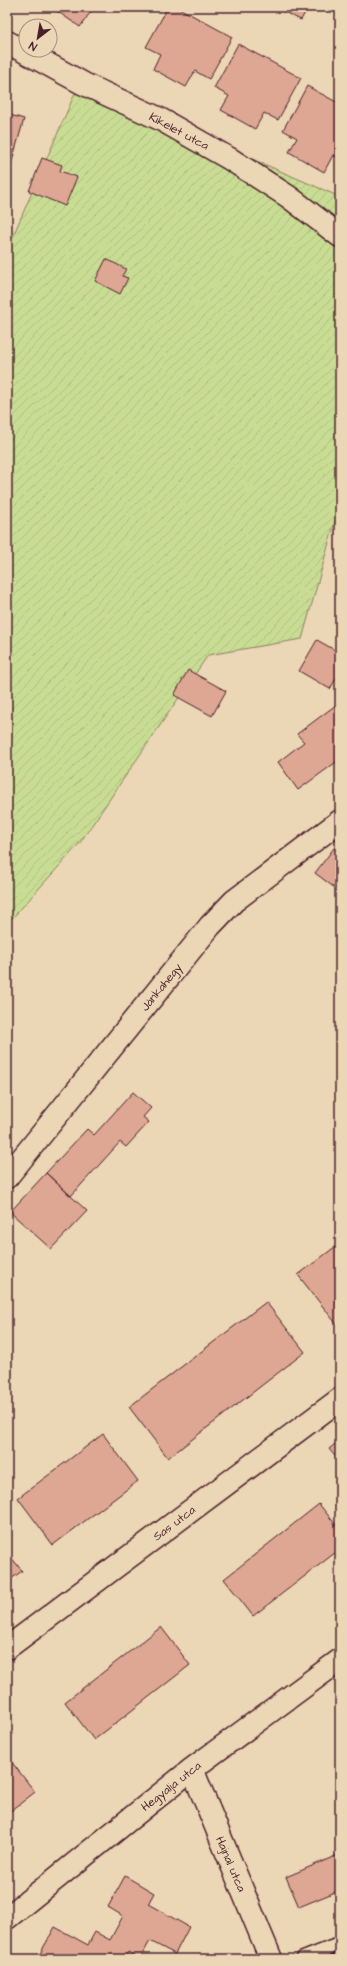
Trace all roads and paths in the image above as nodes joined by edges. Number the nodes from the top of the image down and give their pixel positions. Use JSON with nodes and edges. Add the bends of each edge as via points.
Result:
{"nodes":[{"id":1,"x":7,"y":42,"type":"edge"},
{"id":2,"x":340,"y":236,"type":"edge"},
{"id":3,"x":340,"y":821,"type":"edge"},
{"id":4,"x":7,"y":1177,"type":"edge"},
{"id":5,"x":340,"y":1399,"type":"edge"},
{"id":6,"x":7,"y":1648,"type":"edge"},
{"id":7,"x":340,"y":1660,"type":"edge"},
{"id":8,"x":192,"y":1769,"type":"junction"},
{"id":9,"x":7,"y":1918,"type":"edge"},
{"id":10,"x":340,"y":1944,"type":"edge"},
{"id":11,"x":271,"y":1959,"type":"edge"},
{"id":12,"x":302,"y":1959,"type":"edge"}],
"edges":[{"from":1,"to":2,"type":"street","name":"Kikelet utca","via":[[84,84],[160,119],[230,159],[289,197]]},
{"from":3,"to":4,"type":"street","name":"Jánkahegy","via":[[234,901],[210,926]]},
{"from":5,"to":6,"type":"street","name":"Sas utca"},
{"from":7,"to":8,"type":"street","name":"Hegyalja utca"},
{"from":8,"to":9,"type":"street","name":"Hegyalja utca"},
{"from":8,"to":11,"type":"street","name":"Hajnal utca"},
{"from":10,"to":12,"type":"lane"}]}
